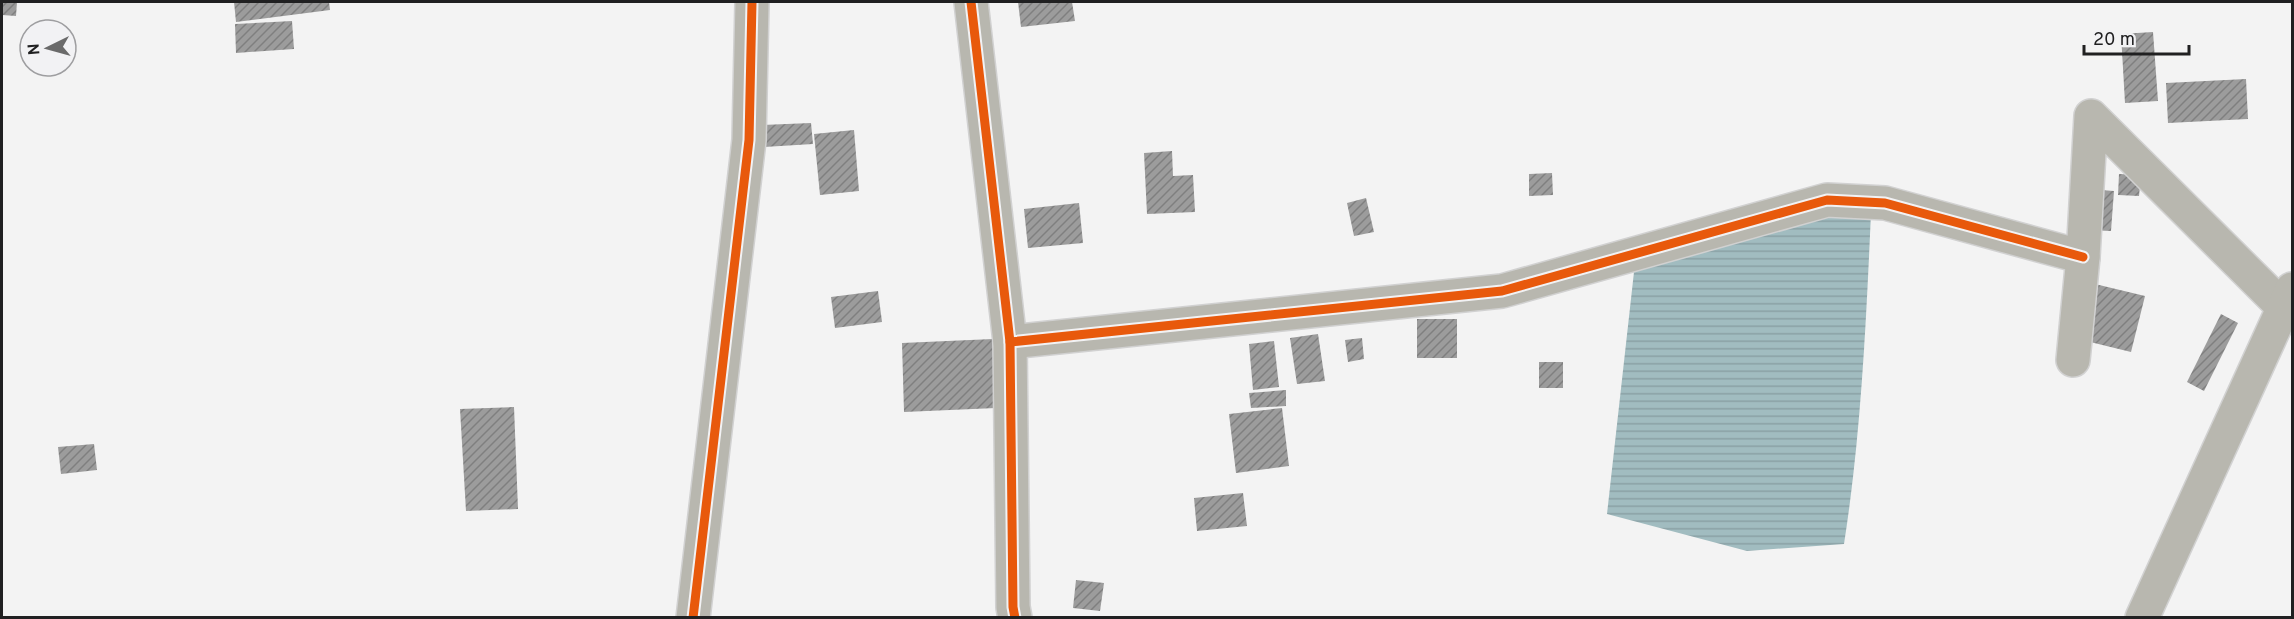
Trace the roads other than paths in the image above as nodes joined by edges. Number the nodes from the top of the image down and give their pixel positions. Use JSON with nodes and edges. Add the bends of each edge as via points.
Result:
{"nodes":[{"id":1,"x":752,"y":2,"type":"edge"},
{"id":2,"x":971,"y":2,"type":"edge"},
{"id":3,"x":2083,"y":257,"type":"junction"},
{"id":4,"x":2288,"y":298,"type":"edge"},
{"id":5,"x":1010,"y":342,"type":"junction"},
{"id":6,"x":2073,"y":360,"type":"dead end"},
{"id":7,"x":693,"y":618,"type":"edge"},
{"id":8,"x":1015,"y":618,"type":"edge"},
{"id":9,"x":2142,"y":618,"type":"edge"}],
"edges":[{"from":1,"to":7,"type":"street","via":[[749,140]]},
{"from":2,"to":5,"type":"street"},
{"from":3,"to":4,"type":"street","via":[[2091,116]]},
{"from":3,"to":5,"type":"street","via":[[1885,203],[1827,200],[1502,291]]},
{"from":3,"to":6,"type":"street"},
{"from":4,"to":9,"type":"street"},
{"from":5,"to":8,"type":"street"}]}
